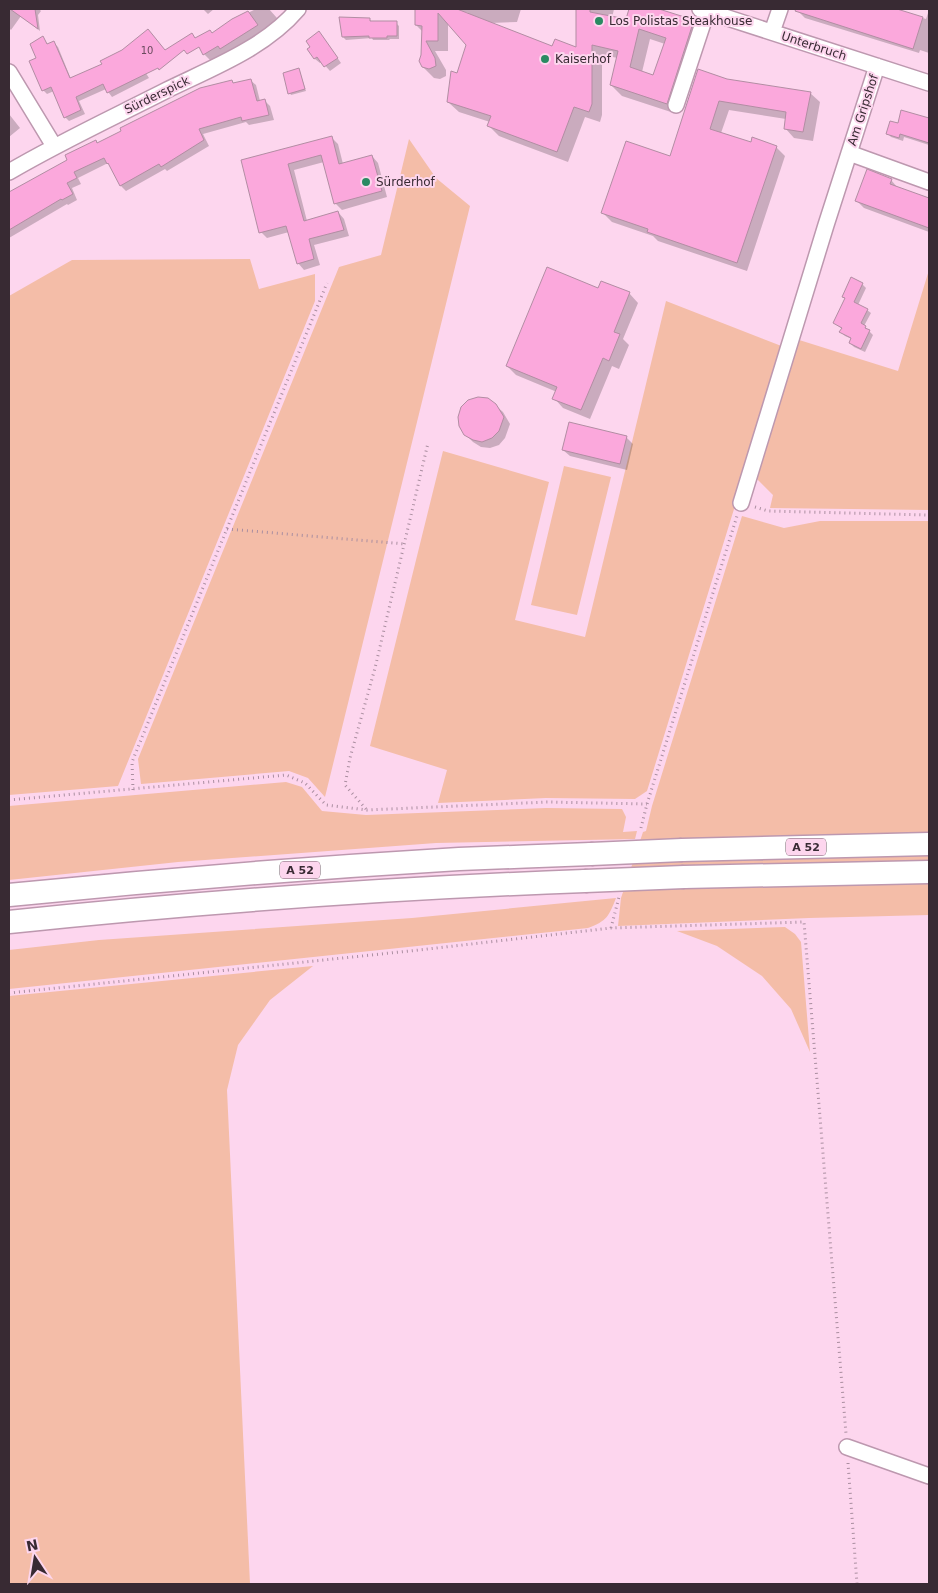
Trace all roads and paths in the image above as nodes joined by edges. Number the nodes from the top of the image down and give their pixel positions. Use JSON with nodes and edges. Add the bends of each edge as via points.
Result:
{"nodes":[{"id":1,"x":298,"y":9,"type":"edge"},
{"id":2,"x":780,"y":9,"type":"edge"},
{"id":3,"x":703,"y":10,"type":"edge"},
{"id":4,"x":772,"y":32,"type":"junction"},
{"id":5,"x":877,"y":66,"type":"junction"},
{"id":6,"x":9,"y":72,"type":"edge"},
{"id":7,"x":929,"y":83,"type":"edge"},
{"id":8,"x":676,"y":105,"type":"dead end"},
{"id":9,"x":54,"y":146,"type":"junction"},
{"id":10,"x":849,"y":153,"type":"junction"},
{"id":11,"x":9,"y":172,"type":"edge"},
{"id":12,"x":929,"y":182,"type":"edge"},
{"id":13,"x":327,"y":283,"type":"dead end"},
{"id":14,"x":428,"y":443,"type":"dead end"},
{"id":15,"x":741,"y":503,"type":"junction"},
{"id":16,"x":929,"y":515,"type":"edge"},
{"id":17,"x":227,"y":529,"type":"junction"},
{"id":18,"x":405,"y":544,"type":"junction"},
{"id":19,"x":133,"y":790,"type":"junction"},
{"id":20,"x":9,"y":800,"type":"edge"},
{"id":21,"x":647,"y":804,"type":"junction"},
{"id":22,"x":367,"y":810,"type":"junction"},
{"id":23,"x":641,"y":828,"type":"dead end"},
{"id":24,"x":929,"y":844,"type":"edge"},
{"id":25,"x":929,"y":872,"type":"edge"},
{"id":26,"x":9,"y":895,"type":"edge"},
{"id":27,"x":619,"y":897,"type":"dead end"},
{"id":28,"x":9,"y":922,"type":"edge"},
{"id":29,"x":611,"y":928,"type":"junction"},
{"id":30,"x":9,"y":993,"type":"edge"},
{"id":31,"x":846,"y":1447,"type":"junction"},
{"id":32,"x":929,"y":1476,"type":"edge"},
{"id":33,"x":857,"y":1584,"type":"edge"}],
"edges":[{"from":1,"to":9,"type":"street","name":"Sürderspick","via":[[264,39],[230,59]]},
{"from":2,"to":4,"type":"street"},
{"from":3,"to":4,"type":"street","name":"Unterbruch"},
{"from":3,"to":8,"type":"street"},
{"from":4,"to":5,"type":"street","name":"Unterbruch"},
{"from":5,"to":7,"type":"street","name":"Unterbruch"},
{"from":5,"to":10,"type":"street","name":"Am Gripshof"},
{"from":6,"to":9,"type":"street"},
{"from":9,"to":11,"type":"street","name":"Sürderspick"},
{"from":10,"to":12,"type":"street","name":"Am Gripshof"},
{"from":10,"to":15,"type":"street","name":"Am Gripshof"},
{"from":13,"to":17,"type":"path"},
{"from":14,"to":18,"type":"path"},
{"from":15,"to":16,"type":"path","via":[[768,511]]},
{"from":15,"to":21,"type":"path"},
{"from":17,"to":18,"type":"path"},
{"from":17,"to":19,"type":"path","via":[[132,762]]},
{"from":18,"to":22,"type":"path","via":[[345,785]]},
{"from":19,"to":20,"type":"path"},
{"from":19,"to":22,"type":"path","via":[[286,776],[306,783],[326,806]]},
{"from":21,"to":22,"type":"path","via":[[547,802]]},
{"from":21,"to":23,"type":"path"},
{"from":24,"to":26,"type":"highway","number":"A 52","bridge":true,"via":[[460,859],[136,882]]},
{"from":25,"to":28,"type":"highway","number":"A 52","bridge":true,"via":[[460,885],[316,894]]},
{"from":27,"to":29,"type":"path"},
{"from":29,"to":30,"type":"path"},
{"from":29,"to":31,"type":"path","via":[[804,922]]},
{"from":31,"to":32,"type":"street"},
{"from":31,"to":33,"type":"path"}]}
